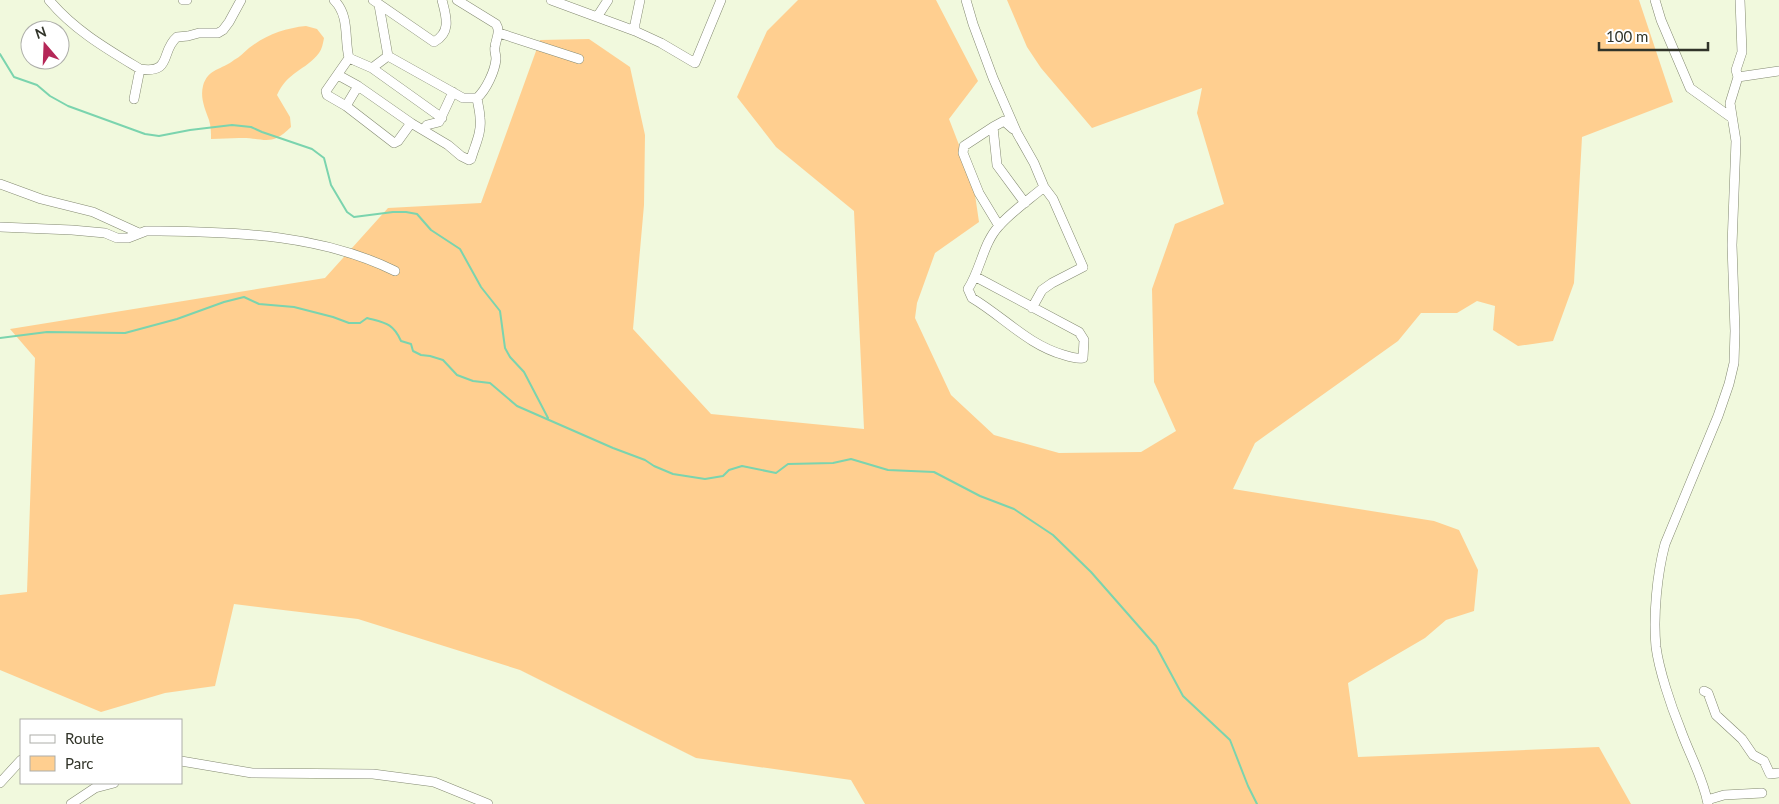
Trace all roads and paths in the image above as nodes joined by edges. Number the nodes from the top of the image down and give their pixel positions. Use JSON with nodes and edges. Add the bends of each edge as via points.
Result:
{"nodes":[{"id":1,"x":49,"y":0,"type":"edge"},
{"id":2,"x":182,"y":0,"type":"edge"},
{"id":3,"x":187,"y":0,"type":"edge"},
{"id":4,"x":241,"y":0,"type":"edge"},
{"id":5,"x":334,"y":0,"type":"edge"},
{"id":6,"x":442,"y":0,"type":"edge"},
{"id":7,"x":457,"y":0,"type":"edge"},
{"id":8,"x":551,"y":0,"type":"edge"},
{"id":9,"x":608,"y":0,"type":"edge"},
{"id":10,"x":640,"y":0,"type":"edge"},
{"id":11,"x":721,"y":0,"type":"edge"},
{"id":12,"x":966,"y":0,"type":"edge"},
{"id":13,"x":1655,"y":0,"type":"edge"},
{"id":14,"x":1740,"y":0,"type":"edge"},
{"id":15,"x":376,"y":2,"type":"edge"},
{"id":16,"x":597,"y":17,"type":"junction"},
{"id":17,"x":635,"y":31,"type":"junction"},
{"id":18,"x":499,"y":33,"type":"junction"},
{"id":19,"x":388,"y":56,"type":"junction"},
{"id":20,"x":350,"y":58,"type":"junction"},
{"id":21,"x":579,"y":59,"type":"dead end"},
{"id":22,"x":372,"y":68,"type":"junction"},
{"id":23,"x":140,"y":69,"type":"junction"},
{"id":24,"x":1779,"y":71,"type":"edge"},
{"id":25,"x":338,"y":75,"type":"junction"},
{"id":26,"x":1738,"y":77,"type":"junction"},
{"id":27,"x":358,"y":86,"type":"junction"},
{"id":28,"x":453,"y":92,"type":"junction"},
{"id":29,"x":134,"y":98,"type":"dead end"},
{"id":30,"x":477,"y":98,"type":"junction"},
{"id":31,"x":346,"y":106,"type":"junction"},
{"id":32,"x":442,"y":118,"type":"junction"},
{"id":33,"x":1732,"y":118,"type":"junction"},
{"id":34,"x":411,"y":122,"type":"junction"},
{"id":35,"x":993,"y":127,"type":"junction"},
{"id":36,"x":423,"y":130,"type":"junction"},
{"id":37,"x":1017,"y":132,"type":"junction"},
{"id":38,"x":0,"y":184,"type":"edge"},
{"id":39,"x":1044,"y":186,"type":"junction"},
{"id":40,"x":1025,"y":203,"type":"junction"},
{"id":41,"x":998,"y":226,"type":"junction"},
{"id":42,"x":0,"y":227,"type":"edge"},
{"id":43,"x":139,"y":234,"type":"junction"},
{"id":44,"x":395,"y":271,"type":"dead end"},
{"id":45,"x":976,"y":277,"type":"junction"},
{"id":46,"x":1032,"y":308,"type":"junction"},
{"id":47,"x":1704,"y":691,"type":"dead end"},
{"id":48,"x":20,"y":761,"type":"edge"},
{"id":49,"x":182,"y":761,"type":"edge"},
{"id":50,"x":1779,"y":773,"type":"edge"},
{"id":51,"x":0,"y":783,"type":"edge"},
{"id":52,"x":110,"y":784,"type":"edge"},
{"id":53,"x":1762,"y":793,"type":"dead end"},
{"id":54,"x":1708,"y":802,"type":"edge"},
{"id":55,"x":71,"y":804,"type":"edge"},
{"id":56,"x":488,"y":804,"type":"edge"}],
"edges":[{"from":1,"to":23,"type":"street","via":[[81,31]]},
{"from":2,"to":3,"type":"street"},
{"from":4,"to":23,"type":"street","via":[[223,30],[214,34],[177,36],[163,65]]},
{"from":5,"to":20,"type":"street","via":[[344,16]]},
{"from":6,"to":15,"type":"street","via":[[447,26],[434,42]]},
{"from":7,"to":18,"type":"street","via":[[496,24]]},
{"from":8,"to":16,"type":"street"},
{"from":9,"to":16,"type":"street"},
{"from":10,"to":17,"type":"street"},
{"from":11,"to":17,"type":"street","via":[[695,63]]},
{"from":12,"to":37,"type":"street","via":[[992,78]]},
{"from":13,"to":33,"type":"street","via":[[1690,88]]},
{"from":14,"to":26,"type":"street","via":[[1742,52],[1736,70]]},
{"from":15,"to":19,"type":"street"},
{"from":16,"to":17,"type":"street"},
{"from":18,"to":21,"type":"street"},
{"from":18,"to":30,"type":"street","via":[[494,66]]},
{"from":19,"to":22,"type":"street"},
{"from":19,"to":28,"type":"street"},
{"from":20,"to":22,"type":"street"},
{"from":20,"to":25,"type":"street"},
{"from":22,"to":32,"type":"street"},
{"from":23,"to":29,"type":"street"},
{"from":24,"to":26,"type":"street"},
{"from":25,"to":27,"type":"street"},
{"from":25,"to":31,"type":"street","via":[[325,93]]},
{"from":26,"to":33,"type":"street","via":[[1730,103]]},
{"from":27,"to":31,"type":"street"},
{"from":27,"to":34,"type":"street"},
{"from":28,"to":30,"type":"street","via":[[463,98]]},
{"from":28,"to":32,"type":"street"},
{"from":30,"to":36,"type":"street","via":[[481,119],[469,160]]},
{"from":31,"to":34,"type":"street","via":[[394,143]]},
{"from":32,"to":36,"type":"street"},
{"from":33,"to":54,"type":"street","via":[[1736,141],[1732,245],[1736,331],[1734,362],[1718,416],[1665,544],[1655,610],[1656,648],[1668,692]]},
{"from":34,"to":36,"type":"street"},
{"from":35,"to":37,"type":"street","via":[[1004,121]]},
{"from":35,"to":40,"type":"street","via":[[997,165]]},
{"from":35,"to":41,"type":"street","via":[[964,146],[963,153],[979,193]]},
{"from":37,"to":39,"type":"street"},
{"from":38,"to":43,"type":"street","via":[[41,199],[93,212]]},
{"from":39,"to":40,"type":"street"},
{"from":39,"to":46,"type":"street","via":[[1083,267],[1042,290]]},
{"from":40,"to":41,"type":"street"},
{"from":41,"to":45,"type":"street","via":[[986,247]]},
{"from":42,"to":43,"type":"street","via":[[105,233],[117,238]]},
{"from":43,"to":44,"type":"street","via":[[146,231],[253,234],[341,250]]},
{"from":45,"to":46,"type":"street"},
{"from":45,"to":46,"type":"street","via":[[968,289],[972,298],[997,317],[1046,349],[1083,358],[1084,340],[1079,332]]},
{"from":47,"to":50,"type":"street","via":[[1708,693],[1720,720],[1742,739],[1753,755],[1764,761],[1770,774]]},
{"from":48,"to":51,"type":"street"},
{"from":49,"to":56,"type":"street","via":[[252,773],[373,774],[434,782]]},
{"from":52,"to":55,"type":"street","via":[[95,788]]},
{"from":53,"to":54,"type":"street","via":[[1724,795]]}]}
